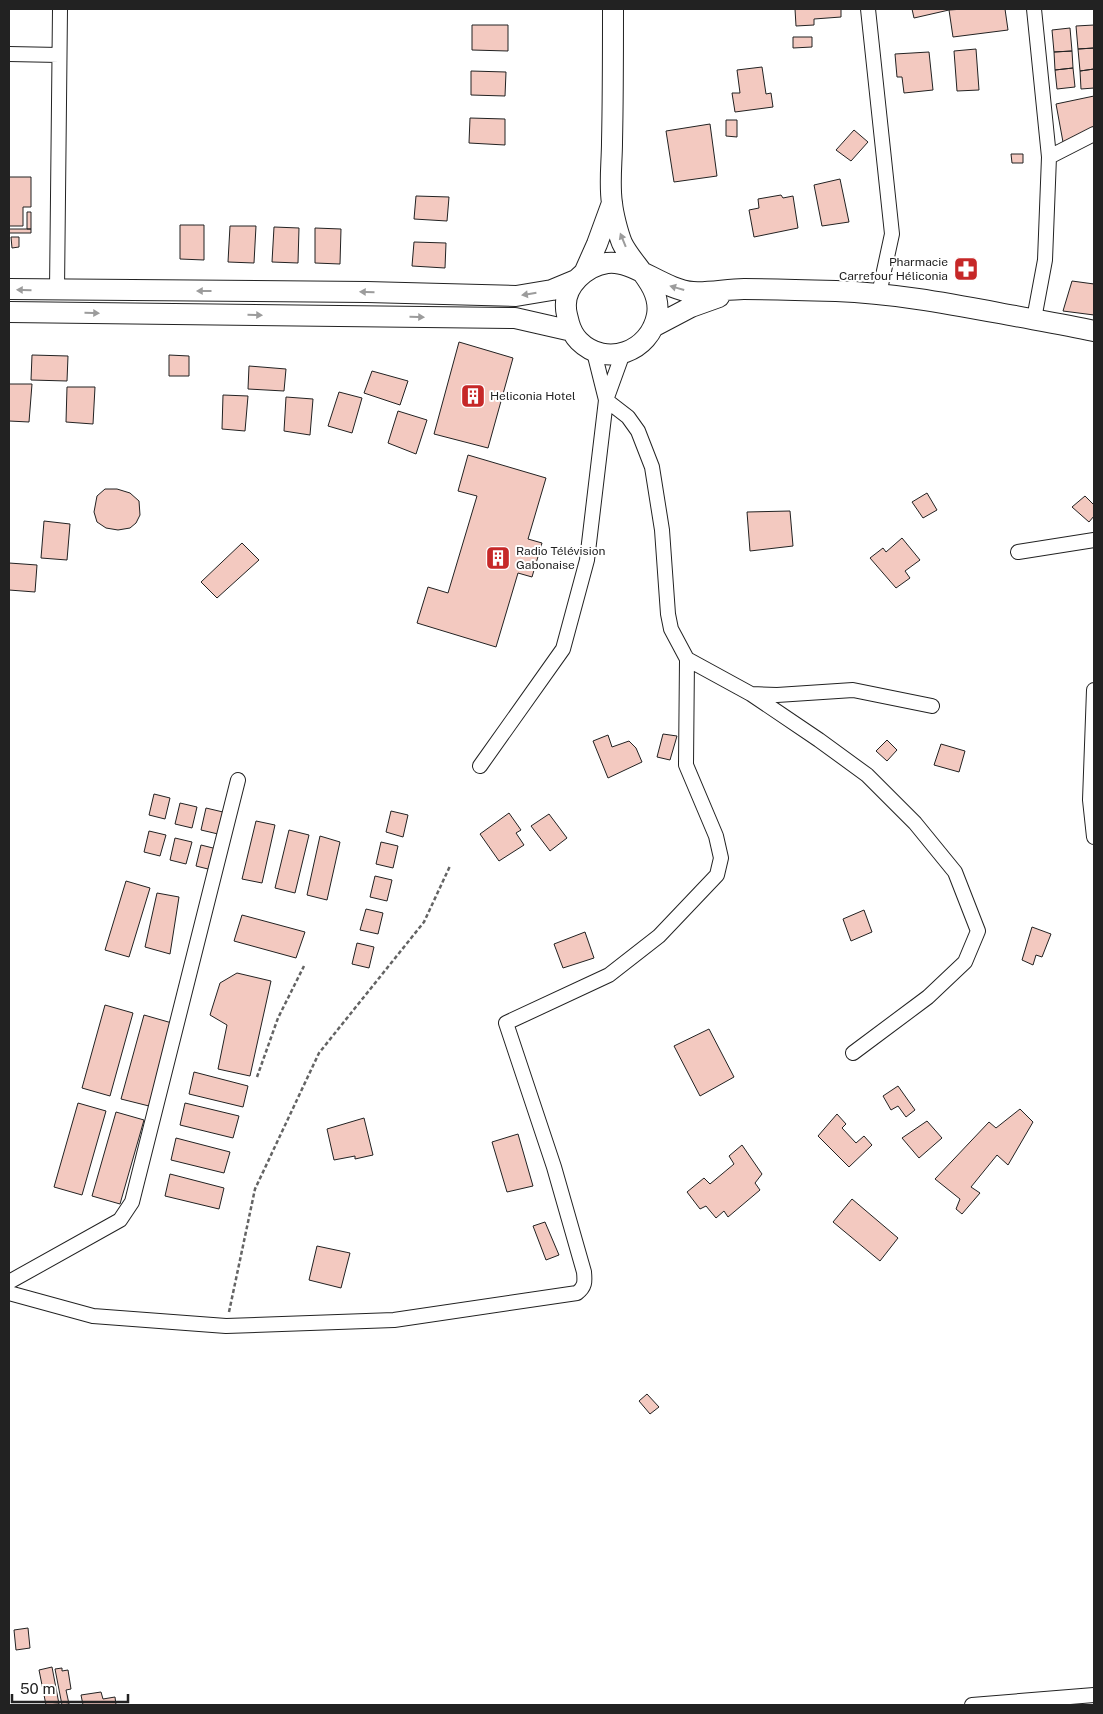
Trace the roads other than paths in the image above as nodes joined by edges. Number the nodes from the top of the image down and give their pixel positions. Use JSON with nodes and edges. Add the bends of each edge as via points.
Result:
{"nodes":[{"id":1,"x":60,"y":9,"type":"edge"},
{"id":2,"x":613,"y":9,"type":"edge"},
{"id":3,"x":868,"y":9,"type":"edge"},
{"id":4,"x":1034,"y":9,"type":"edge"},
{"id":5,"x":9,"y":54,"type":"edge"},
{"id":6,"x":59,"y":55,"type":"junction"},
{"id":7,"x":1094,"y":134,"type":"edge"},
{"id":8,"x":1049,"y":157,"type":"junction"},
{"id":9,"x":612,"y":203,"type":"junction"},
{"id":10,"x":643,"y":274,"type":"junction"},
{"id":11,"x":580,"y":276,"type":"junction"},
{"id":12,"x":9,"y":289,"type":"edge"},
{"id":13,"x":742,"y":289,"type":"junction"},
{"id":14,"x":57,"y":290,"type":"junction"},
{"id":15,"x":879,"y":294,"type":"junction"},
{"id":16,"x":9,"y":312,"type":"edge"},
{"id":17,"x":1034,"y":320,"type":"junction"},
{"id":18,"x":653,"y":327,"type":"junction"},
{"id":19,"x":572,"y":331,"type":"junction"},
{"id":20,"x":1094,"y":331,"type":"edge"},
{"id":21,"x":594,"y":352,"type":"junction"},
{"id":22,"x":622,"y":353,"type":"junction"},
{"id":23,"x":606,"y":400,"type":"junction"},
{"id":24,"x":1094,"y":540,"type":"edge"},
{"id":25,"x":1018,"y":552,"type":"dead end"},
{"id":26,"x":687,"y":659,"type":"junction"},
{"id":27,"x":1094,"y":690,"type":"edge"},
{"id":28,"x":751,"y":694,"type":"junction"},
{"id":29,"x":932,"y":706,"type":"dead end"},
{"id":30,"x":480,"y":766,"type":"dead end"},
{"id":31,"x":238,"y":780,"type":"dead end"},
{"id":32,"x":1094,"y":837,"type":"edge"},
{"id":33,"x":853,"y":1053,"type":"dead end"},
{"id":34,"x":9,"y":1282,"type":"edge"},
{"id":35,"x":9,"y":1293,"type":"edge"},
{"id":36,"x":1094,"y":1695,"type":"edge"},
{"id":37,"x":972,"y":1705,"type":"edge"}],
"edges":[{"from":1,"to":6,"type":"street"},
{"from":2,"to":9,"type":"street"},
{"from":3,"to":15,"type":"street","via":[[892,234]]},
{"from":4,"to":8,"type":"street"},
{"from":5,"to":6,"type":"street"},
{"from":6,"to":14,"type":"street"},
{"from":7,"to":8,"type":"street"},
{"from":8,"to":17,"type":"street","via":[[1045,260]]},
{"from":10,"to":9,"type":"street","one_way":true,"via":[[622,242]]},
{"from":9,"to":11,"type":"street","via":[[597,244]]},
{"from":10,"to":11,"type":"street","via":[[625,265],[611,263]]},
{"from":13,"to":10,"type":"street","one_way":true,"via":[[692,292]]},
{"from":10,"to":18,"type":"street","via":[[658,306]]},
{"from":11,"to":14,"type":"street","one_way":true,"via":[[552,290],[516,296]]},
{"from":11,"to":19,"type":"street","via":[[566,300]]},
{"from":14,"to":12,"type":"street","one_way":true},
{"from":13,"to":15,"type":"street"},
{"from":13,"to":18,"type":"street","via":[[691,307]]},
{"from":15,"to":17,"type":"street"},
{"from":16,"to":19,"type":"street","one_way":true,"via":[[515,318]]},
{"from":17,"to":20,"type":"street"},
{"from":18,"to":22,"type":"street","via":[[642,343]]},
{"from":19,"to":21,"type":"street","via":[[584,346]]},
{"from":21,"to":22,"type":"street","via":[[606,355]]},
{"from":21,"to":23,"type":"street"},
{"from":22,"to":23,"type":"street"},
{"from":23,"to":26,"type":"street","via":[[628,417],[638,431],[652,467],[662,530],[668,614],[671,629]]},
{"from":23,"to":30,"type":"street","via":[[587,560],[563,649]]},
{"from":24,"to":25,"type":"street"},
{"from":26,"to":28,"type":"street"},
{"from":26,"to":35,"type":"street","via":[[686,765],[716,836],[721,858],[717,875],[659,936],[609,975],[506,1023],[554,1167],[584,1272],[583,1288],[577,1293],[394,1320],[226,1326],[93,1316]]},
{"from":27,"to":32,"type":"street","via":[[1090,800]]},
{"from":28,"to":29,"type":"street","via":[[853,690]]},
{"from":28,"to":33,"type":"street","via":[[867,776],[915,823],[955,872],[978,931],[965,962],[928,998]]},
{"from":31,"to":34,"type":"street","via":[[132,1202],[120,1220]]},
{"from":36,"to":37,"type":"street"}]}
